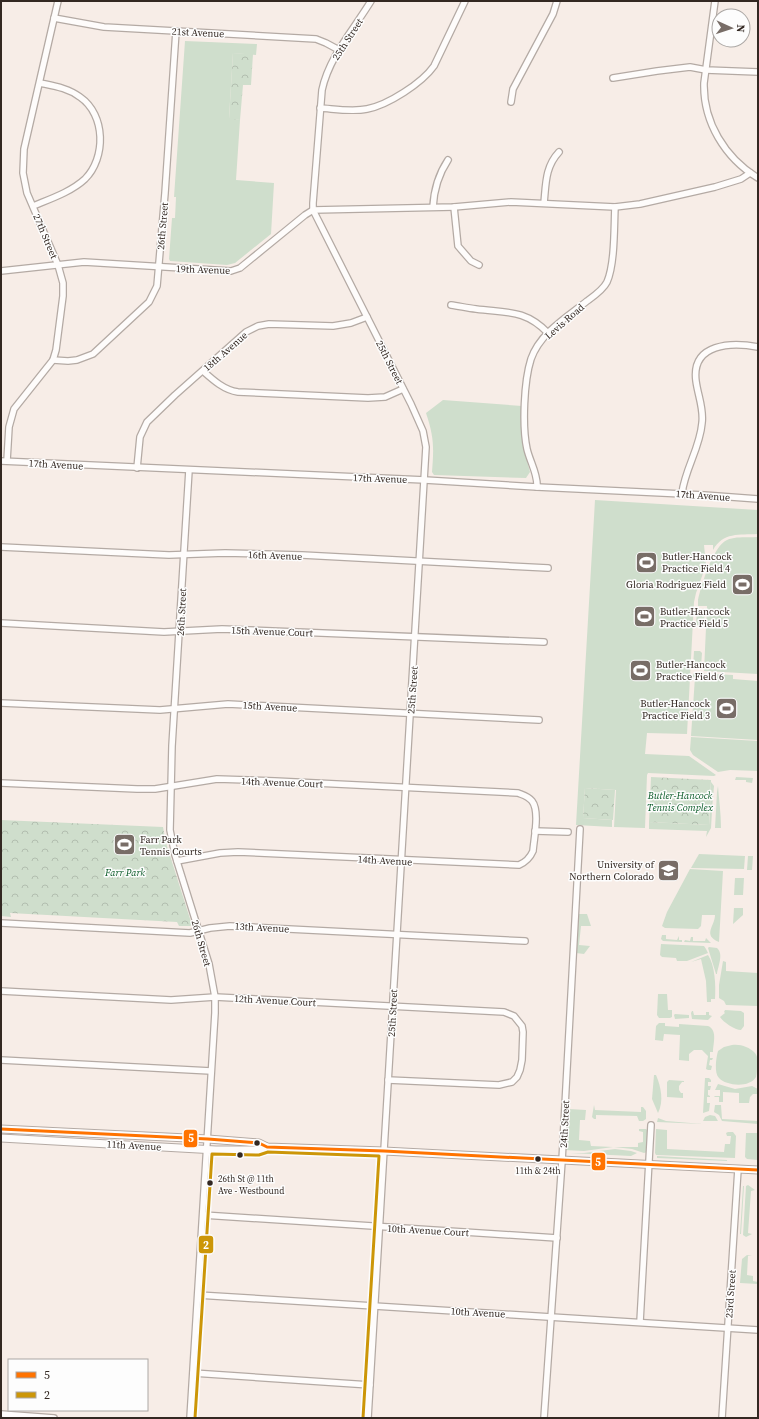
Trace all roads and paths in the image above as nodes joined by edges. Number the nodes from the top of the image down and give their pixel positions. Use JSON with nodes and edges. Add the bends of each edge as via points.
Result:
{"nodes":[{"id":1,"x":58,"y":1,"type":"edge"},
{"id":2,"x":372,"y":1,"type":"edge"},
{"id":3,"x":465,"y":1,"type":"edge"},
{"id":4,"x":558,"y":1,"type":"edge"},
{"id":5,"x":715,"y":1,"type":"edge"},
{"id":6,"x":54,"y":18,"type":"junction"},
{"id":7,"x":176,"y":31,"type":"junction"},
{"id":8,"x":339,"y":50,"type":"junction"},
{"id":9,"x":706,"y":70,"type":"junction"},
{"id":10,"x":758,"y":72,"type":"edge"},
{"id":11,"x":613,"y":78,"type":"dead end"},
{"id":12,"x":40,"y":83,"type":"junction"},
{"id":13,"x":511,"y":102,"type":"dead end"},
{"id":14,"x":320,"y":108,"type":"junction"},
{"id":15,"x":559,"y":152,"type":"dead end"},
{"id":16,"x":448,"y":160,"type":"dead end"},
{"id":17,"x":750,"y":173,"type":"junction"},
{"id":18,"x":758,"y":178,"type":"edge"},
{"id":19,"x":544,"y":203,"type":"junction"},
{"id":20,"x":33,"y":206,"type":"junction"},
{"id":21,"x":433,"y":207,"type":"junction"},
{"id":22,"x":454,"y":207,"type":"junction"},
{"id":23,"x":615,"y":207,"type":"junction"},
{"id":24,"x":313,"y":210,"type":"junction"},
{"id":25,"x":58,"y":265,"type":"junction"},
{"id":26,"x":479,"y":265,"type":"dead end"},
{"id":27,"x":159,"y":267,"type":"junction"},
{"id":28,"x":1,"y":271,"type":"edge"},
{"id":29,"x":450,"y":305,"type":"dead end"},
{"id":30,"x":367,"y":317,"type":"junction"},
{"id":31,"x":548,"y":333,"type":"junction"},
{"id":32,"x":758,"y":347,"type":"edge"},
{"id":33,"x":54,"y":360,"type":"junction"},
{"id":34,"x":203,"y":371,"type":"junction"},
{"id":35,"x":403,"y":389,"type":"junction"},
{"id":36,"x":4,"y":461,"type":"edge"},
{"id":37,"x":137,"y":468,"type":"junction"},
{"id":38,"x":189,"y":470,"type":"junction"},
{"id":39,"x":425,"y":480,"type":"junction"},
{"id":40,"x":537,"y":487,"type":"junction"},
{"id":41,"x":682,"y":494,"type":"junction"},
{"id":42,"x":758,"y":499,"type":"edge"},
{"id":43,"x":1,"y":547,"type":"edge"},
{"id":44,"x":184,"y":555,"type":"junction"},
{"id":45,"x":420,"y":561,"type":"junction"},
{"id":46,"x":548,"y":568,"type":"dead end"},
{"id":47,"x":1,"y":623,"type":"edge"},
{"id":48,"x":180,"y":632,"type":"junction"},
{"id":49,"x":416,"y":637,"type":"junction"},
{"id":50,"x":544,"y":642,"type":"dead end"},
{"id":51,"x":1,"y":703,"type":"edge"},
{"id":52,"x":175,"y":709,"type":"junction"},
{"id":53,"x":410,"y":713,"type":"junction"},
{"id":54,"x":539,"y":720,"type":"dead end"},
{"id":55,"x":1,"y":783,"type":"edge"},
{"id":56,"x":170,"y":786,"type":"junction"},
{"id":57,"x":406,"y":788,"type":"junction"},
{"id":58,"x":580,"y":829,"type":"dead end"},
{"id":59,"x":535,"y":830,"type":"junction"},
{"id":60,"x":568,"y":832,"type":"dead end"},
{"id":61,"x":177,"y":861,"type":"junction"},
{"id":62,"x":402,"y":861,"type":"junction"},
{"id":63,"x":1,"y":923,"type":"edge"},
{"id":64,"x":200,"y":931,"type":"junction"},
{"id":65,"x":397,"y":934,"type":"junction"},
{"id":66,"x":525,"y":941,"type":"dead end"},
{"id":67,"x":1,"y":991,"type":"edge"},
{"id":68,"x":215,"y":997,"type":"junction"},
{"id":69,"x":393,"y":1006,"type":"junction"},
{"id":70,"x":1,"y":1060,"type":"edge"},
{"id":71,"x":212,"y":1071,"type":"junction"},
{"id":72,"x":388,"y":1080,"type":"junction"},
{"id":73,"x":651,"y":1125,"type":"dead end"},
{"id":74,"x":1,"y":1129,"type":"edge"},
{"id":75,"x":1,"y":1138,"type":"edge"},
{"id":76,"x":208,"y":1140,"type":"junction"},
{"id":77,"x":267,"y":1147,"type":"junction"},
{"id":78,"x":207,"y":1149,"type":"junction"},
{"id":79,"x":384,"y":1151,"type":"junction"},
{"id":80,"x":562,"y":1161,"type":"junction"},
{"id":81,"x":650,"y":1165,"type":"junction"},
{"id":82,"x":738,"y":1170,"type":"junction"},
{"id":83,"x":758,"y":1170,"type":"edge"},
{"id":84,"x":203,"y":1215,"type":"junction"},
{"id":85,"x":379,"y":1227,"type":"junction"},
{"id":86,"x":557,"y":1238,"type":"junction"},
{"id":87,"x":198,"y":1295,"type":"junction"},
{"id":88,"x":374,"y":1306,"type":"junction"},
{"id":89,"x":551,"y":1316,"type":"junction"},
{"id":90,"x":640,"y":1322,"type":"junction"},
{"id":91,"x":728,"y":1328,"type":"junction"},
{"id":92,"x":758,"y":1330,"type":"edge"},
{"id":93,"x":193,"y":1373,"type":"junction"},
{"id":94,"x":370,"y":1385,"type":"junction"},
{"id":95,"x":1,"y":1414,"type":"edge"},
{"id":96,"x":14,"y":1416,"type":"edge"},
{"id":97,"x":54,"y":1418,"type":"edge"},
{"id":98,"x":190,"y":1418,"type":"edge"},
{"id":99,"x":368,"y":1418,"type":"edge"},
{"id":100,"x":544,"y":1418,"type":"edge"},
{"id":101,"x":722,"y":1418,"type":"edge"}],
"edges":[{"from":1,"to":6,"type":"street","name":"27th Street"},
{"from":2,"to":8,"type":"street","name":"25th Street"},
{"from":3,"to":14,"type":"street","via":[[434,66],[416,84],[386,102],[367,109]]},
{"from":4,"to":13,"type":"street","via":[[513,89]]},
{"from":5,"to":9,"type":"street"},
{"from":6,"to":7,"type":"street","name":"21st Avenue","via":[[104,27]]},
{"from":6,"to":12,"type":"street","name":"27th Street"},
{"from":7,"to":8,"type":"street","name":"21st Avenue","via":[[316,39]]},
{"from":7,"to":27,"type":"street","name":"26th Street"},
{"from":8,"to":14,"type":"street","name":"25th Street","via":[[324,78]]},
{"from":9,"to":10,"type":"street"},
{"from":9,"to":11,"type":"street","via":[[690,67]]},
{"from":9,"to":17,"type":"street","via":[[704,92],[711,124],[731,156]]},
{"from":12,"to":20,"type":"street","name":"27th Street","via":[[23,160],[24,182]]},
{"from":12,"to":20,"type":"street","via":[[63,88],[82,98],[99,124],[100,146],[95,164],[84,179],[68,190]]},
{"from":14,"to":24,"type":"street","name":"25th Street"},
{"from":15,"to":19,"type":"street","via":[[550,162]]},
{"from":16,"to":21,"type":"street","via":[[438,178]]},
{"from":17,"to":18,"type":"street"},
{"from":17,"to":23,"type":"street","via":[[741,179],[715,187]]},
{"from":19,"to":22,"type":"street","via":[[511,202]]},
{"from":19,"to":23,"type":"street"},
{"from":20,"to":25,"type":"street","name":"27th Street"},
{"from":21,"to":22,"type":"street"},
{"from":21,"to":24,"type":"street"},
{"from":22,"to":26,"type":"street","via":[[458,246],[471,261]]},
{"from":23,"to":31,"type":"street","name":"Levis Road","via":[[612,265],[607,282],[598,293]]},
{"from":24,"to":27,"type":"street","name":"19th Avenue","via":[[240,268],[223,271]]},
{"from":24,"to":30,"type":"street","name":"25th Street"},
{"from":25,"to":27,"type":"street","name":"19th Avenue","via":[[84,262]]},
{"from":25,"to":28,"type":"street","name":"19th Avenue"},
{"from":25,"to":33,"type":"street","name":"27th Street","via":[[63,283],[63,296]]},
{"from":27,"to":33,"type":"street","name":"26th Street","via":[[157,286],[149,302],[99,349],[82,359]]},
{"from":29,"to":31,"type":"street","via":[[522,314],[540,324]]},
{"from":30,"to":34,"type":"street","name":"18th Avenue","via":[[333,326],[258,326],[241,335]]},
{"from":30,"to":35,"type":"street","name":"25th Street"},
{"from":31,"to":40,"type":"street","name":"Levis Road","via":[[539,344],[530,363],[524,408],[526,440]]},
{"from":32,"to":41,"type":"street","via":[[734,344],[719,346],[702,356],[698,363],[696,381],[702,414],[700,438],[683,483]]},
{"from":33,"to":36,"type":"street","name":"27th Street","via":[[14,409]]},
{"from":34,"to":35,"type":"street","via":[[218,384],[238,392],[368,398],[385,397]]},
{"from":34,"to":37,"type":"street","name":"18th Avenue","via":[[147,422],[140,437]]},
{"from":35,"to":39,"type":"street","name":"25th Street","via":[[425,440]]},
{"from":36,"to":37,"type":"street","name":"17th Avenue"},
{"from":37,"to":38,"type":"street","name":"17th Avenue"},
{"from":38,"to":39,"type":"street","name":"17th Avenue"},
{"from":38,"to":44,"type":"street","name":"26th Street"},
{"from":39,"to":40,"type":"street","name":"17th Avenue"},
{"from":39,"to":45,"type":"street","name":"25th Street"},
{"from":40,"to":41,"type":"street","name":"17th Avenue"},
{"from":41,"to":42,"type":"street","name":"17th Avenue"},
{"from":43,"to":44,"type":"street","name":"16th Avenue"},
{"from":44,"to":45,"type":"street","name":"16th Avenue","via":[[225,553]]},
{"from":44,"to":48,"type":"street","name":"26th Street"},
{"from":45,"to":46,"type":"street","name":"16th Avenue"},
{"from":45,"to":49,"type":"street","name":"25th Street"},
{"from":47,"to":48,"type":"street","name":"15th Avenue Court"},
{"from":48,"to":49,"type":"street","name":"15th Avenue Court","via":[[222,628]]},
{"from":48,"to":52,"type":"street","name":"26th Street"},
{"from":49,"to":50,"type":"street","name":"15th Avenue Court"},
{"from":49,"to":53,"type":"street","name":"25th Street"},
{"from":51,"to":52,"type":"street","name":"15th Avenue"},
{"from":52,"to":53,"type":"street","name":"15th Avenue","via":[[228,704]]},
{"from":52,"to":56,"type":"street","name":"26th Street"},
{"from":53,"to":54,"type":"street","name":"15th Avenue"},
{"from":53,"to":57,"type":"street","name":"25th Street"},
{"from":55,"to":56,"type":"street","name":"14th Avenue Court","via":[[137,789]]},
{"from":56,"to":57,"type":"street","name":"14th Avenue Court","via":[[217,779]]},
{"from":56,"to":61,"type":"street","name":"26th Street","via":[[170,830]]},
{"from":57,"to":59,"type":"street","name":"14th Avenue Court","via":[[518,793],[532,801],[536,810]]},
{"from":57,"to":62,"type":"street","name":"25th Street"},
{"from":58,"to":80,"type":"street","name":"24th Street"},
{"from":59,"to":60,"type":"street"},
{"from":59,"to":62,"type":"street","name":"14th Avenue","via":[[532,856],[519,865]]},
{"from":61,"to":62,"type":"street","name":"14th Avenue","via":[[238,852]]},
{"from":61,"to":64,"type":"street","name":"26th Street"},
{"from":62,"to":65,"type":"street","name":"25th Street"},
{"from":63,"to":64,"type":"street","name":"13th Avenue","via":[[190,933]]},
{"from":64,"to":65,"type":"street","name":"13th Avenue","via":[[230,926]]},
{"from":64,"to":68,"type":"street","name":"26th Street"},
{"from":65,"to":66,"type":"street","name":"13th Avenue"},
{"from":65,"to":69,"type":"street","name":"25th Street"},
{"from":67,"to":68,"type":"street","name":"12th Avenue Court","via":[[171,1000]]},
{"from":68,"to":69,"type":"street","name":"12th Avenue Court"},
{"from":68,"to":71,"type":"street","name":"26th Street"},
{"from":69,"to":72,"type":"street","name":"25th Street"},
{"from":69,"to":72,"type":"street","name":"12th Avenue Court","via":[[504,1012],[516,1018],[522,1026],[522,1048],[520,1073],[512,1082],[506,1084]]},
{"from":70,"to":71,"type":"street"},
{"from":71,"to":76,"type":"street","name":"26th Street"},
{"from":72,"to":79,"type":"street","name":"25th Street"},
{"from":73,"to":81,"type":"street"},
{"from":74,"to":76,"type":"main road","name":"11th Avenue"},
{"from":75,"to":78,"type":"main road","name":"11th Avenue"},
{"from":76,"to":77,"type":"main road","name":"11th Avenue","via":[[259,1143]]},
{"from":76,"to":78,"type":"street","name":"26th Street"},
{"from":77,"to":78,"type":"main road","name":"11th Avenue","via":[[259,1150]]},
{"from":77,"to":79,"type":"main road","name":"11th Avenue"},
{"from":78,"to":84,"type":"street","name":"26th Street"},
{"from":79,"to":80,"type":"main road","name":"11th Avenue"},
{"from":79,"to":85,"type":"street","name":"25th Street"},
{"from":80,"to":81,"type":"main road","name":"11th Avenue"},
{"from":80,"to":86,"type":"street","name":"24th Street"},
{"from":81,"to":82,"type":"main road","name":"11th Avenue"},
{"from":81,"to":90,"type":"street"},
{"from":82,"to":83,"type":"main road","name":"11th Avenue"},
{"from":82,"to":91,"type":"street","name":"23rd Street"},
{"from":84,"to":85,"type":"street","name":"10th Avenue Court"},
{"from":84,"to":87,"type":"street","name":"26th Street"},
{"from":85,"to":86,"type":"street","name":"10th Avenue Court"},
{"from":85,"to":88,"type":"street","name":"25th Street"},
{"from":86,"to":89,"type":"street","name":"24th Street"},
{"from":87,"to":88,"type":"street","name":"10th Avenue"},
{"from":87,"to":93,"type":"street","name":"26th Street"},
{"from":88,"to":89,"type":"street","name":"10th Avenue"},
{"from":88,"to":94,"type":"street","name":"25th Street"},
{"from":89,"to":90,"type":"street","name":"10th Avenue"},
{"from":89,"to":100,"type":"street","name":"24th Street"},
{"from":90,"to":91,"type":"street","name":"10th Avenue"},
{"from":91,"to":92,"type":"street","name":"10th Avenue"},
{"from":91,"to":101,"type":"street","name":"23rd Street"},
{"from":93,"to":94,"type":"street"},
{"from":93,"to":98,"type":"street","name":"26th Street"},
{"from":94,"to":99,"type":"street","name":"25th Street"},
{"from":95,"to":96,"type":"street"},
{"from":96,"to":97,"type":"street"}]}
